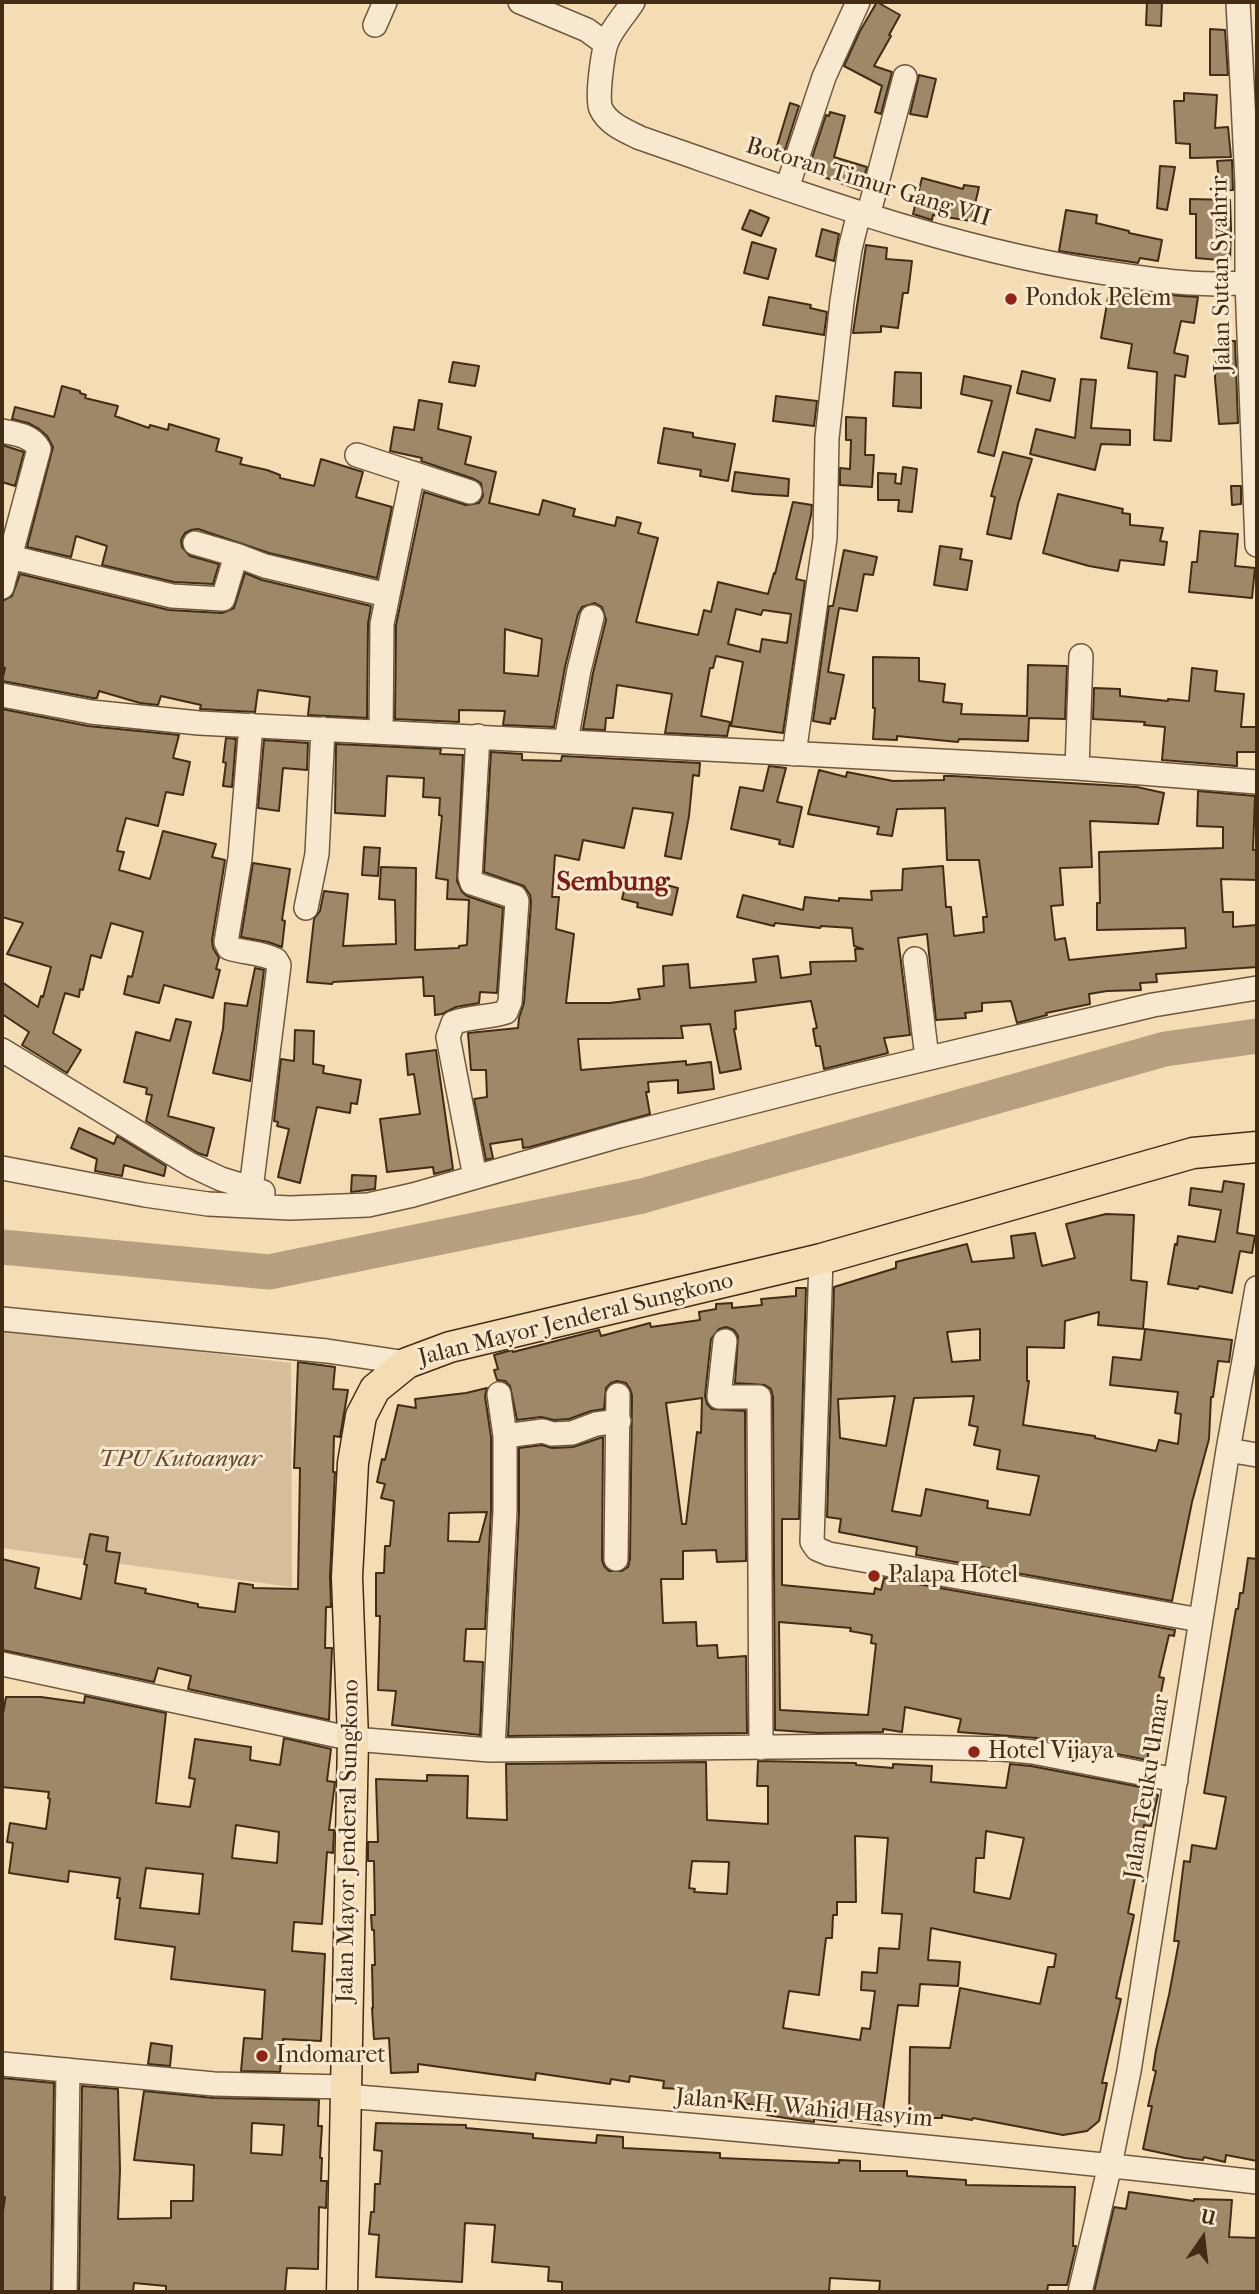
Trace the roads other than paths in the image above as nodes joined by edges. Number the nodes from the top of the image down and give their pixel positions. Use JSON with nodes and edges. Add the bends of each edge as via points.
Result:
{"nodes":[{"id":1,"x":385,"y":2,"type":"edge"},
{"id":2,"x":520,"y":2,"type":"edge"},
{"id":3,"x":633,"y":2,"type":"edge"},
{"id":4,"x":858,"y":2,"type":"edge"},
{"id":5,"x":1238,"y":2,"type":"edge"},
{"id":6,"x":375,"y":25,"type":"dead end"},
{"id":7,"x":606,"y":44,"type":"junction"},
{"id":8,"x":905,"y":77,"type":"dead end"},
{"id":9,"x":1249,"y":93,"type":"edge"},
{"id":10,"x":787,"y":188,"type":"junction"},
{"id":11,"x":864,"y":215,"type":"junction"},
{"id":12,"x":1252,"y":282,"type":"edge"},
{"id":13,"x":2,"y":431,"type":"edge"},
{"id":14,"x":357,"y":455,"type":"dead end"},
{"id":15,"x":413,"y":473,"type":"junction"},
{"id":16,"x":470,"y":492,"type":"dead end"},
{"id":17,"x":1257,"y":520,"type":"edge"},
{"id":18,"x":195,"y":543,"type":"dead end"},
{"id":19,"x":1257,"y":545,"type":"edge"},
{"id":20,"x":236,"y":555,"type":"junction"},
{"id":21,"x":10,"y":557,"type":"junction"},
{"id":22,"x":2,"y":587,"type":"edge"},
{"id":23,"x":387,"y":595,"type":"junction"},
{"id":24,"x":592,"y":617,"type":"dead end"},
{"id":25,"x":1081,"y":656,"type":"dead end"},
{"id":26,"x":2,"y":695,"type":"edge"},
{"id":27,"x":251,"y":726,"type":"junction"},
{"id":28,"x":323,"y":729,"type":"junction"},
{"id":29,"x":381,"y":732,"type":"junction"},
{"id":30,"x":478,"y":736,"type":"junction"},
{"id":31,"x":566,"y":741,"type":"junction"},
{"id":32,"x":794,"y":754,"type":"junction"},
{"id":33,"x":1077,"y":768,"type":"junction"},
{"id":34,"x":1257,"y":782,"type":"edge"},
{"id":35,"x":306,"y":908,"type":"dead end"},
{"id":36,"x":915,"y":959,"type":"dead end"},
{"id":37,"x":1257,"y":988,"type":"edge"},
{"id":38,"x":2,"y":1049,"type":"edge"},
{"id":39,"x":927,"y":1058,"type":"junction"},
{"id":40,"x":1257,"y":1147,"type":"edge"},
{"id":41,"x":2,"y":1168,"type":"edge"},
{"id":42,"x":475,"y":1177,"type":"junction"},
{"id":43,"x":251,"y":1189,"type":"junction"},
{"id":44,"x":328,"y":1207,"type":"junction"},
{"id":45,"x":821,"y":1259,"type":"junction"},
{"id":46,"x":1257,"y":1288,"type":"edge"},
{"id":47,"x":2,"y":1319,"type":"edge"},
{"id":48,"x":725,"y":1340,"type":"dead end"},
{"id":49,"x":407,"y":1363,"type":"junction"},
{"id":50,"x":499,"y":1394,"type":"dead end"},
{"id":51,"x":618,"y":1395,"type":"dead end"},
{"id":52,"x":619,"y":1422,"type":"junction"},
{"id":53,"x":505,"y":1436,"type":"junction"},
{"id":54,"x":1228,"y":1450,"type":"junction"},
{"id":55,"x":1257,"y":1455,"type":"edge"},
{"id":56,"x":616,"y":1559,"type":"dead end"},
{"id":57,"x":1200,"y":1620,"type":"junction"},
{"id":58,"x":2,"y":1664,"type":"edge"},
{"id":59,"x":354,"y":1739,"type":"junction"},
{"id":60,"x":761,"y":1748,"type":"junction"},
{"id":61,"x":493,"y":1749,"type":"junction"},
{"id":62,"x":1176,"y":1780,"type":"junction"},
{"id":63,"x":2,"y":2064,"type":"edge"},
{"id":64,"x":68,"y":2070,"type":"junction"},
{"id":65,"x":345,"y":2092,"type":"junction"},
{"id":66,"x":1110,"y":2165,"type":"junction"},
{"id":67,"x":1257,"y":2182,"type":"edge"},
{"id":68,"x":65,"y":2292,"type":"edge"},
{"id":69,"x":342,"y":2292,"type":"edge"},
{"id":70,"x":1080,"y":2292,"type":"edge"}],
"edges":[{"from":1,"to":6,"type":"street"},
{"from":2,"to":7,"type":"street","via":[[587,30]]},
{"from":3,"to":7,"type":"street","name":"Botoran Timur Gang VII"},
{"from":4,"to":10,"type":"street","via":[[824,77]]},
{"from":5,"to":9,"type":"street","name":"Jalan Sutan Syahrir"},
{"from":7,"to":10,"type":"street","name":"Botoran Timur Gang VII","via":[[599,101],[617,126]]},
{"from":8,"to":11,"type":"street"},
{"from":9,"to":12,"type":"street","name":"Jalan Sutan Syahrir"},
{"from":10,"to":11,"type":"street","name":"Botoran Timur Gang VII"},
{"from":11,"to":12,"type":"street","name":"Botoran Timur Gang VII","via":[[1068,268],[1195,284]]},
{"from":11,"to":32,"type":"street","via":[[850,249],[842,301],[827,438],[825,538]]},
{"from":12,"to":17,"type":"street","name":"Jalan Sutan Syahrir"},
{"from":13,"to":21,"type":"street","via":[[35,441],[39,449]]},
{"from":14,"to":15,"type":"street"},
{"from":15,"to":16,"type":"street"},
{"from":15,"to":23,"type":"street"},
{"from":17,"to":19,"type":"street","name":"Jalan Sutan Syahrir"},
{"from":18,"to":20,"type":"street"},
{"from":20,"to":21,"type":"street","via":[[223,599],[172,596]]},
{"from":20,"to":23,"type":"street"},
{"from":21,"to":22,"type":"street"},
{"from":23,"to":29,"type":"street","via":[[381,636]]},
{"from":24,"to":31,"type":"street"},
{"from":25,"to":33,"type":"street"},
{"from":26,"to":27,"type":"street","via":[[91,712]]},
{"from":27,"to":28,"type":"street"},
{"from":27,"to":43,"type":"street","via":[[240,858],[226,942],[234,950],[267,955],[279,965]]},
{"from":28,"to":29,"type":"street"},
{"from":28,"to":35,"type":"street","via":[[317,854]]},
{"from":29,"to":30,"type":"street"},
{"from":30,"to":31,"type":"street"},
{"from":30,"to":42,"type":"street","via":[[470,877],[472,883],[517,901],[506,1012],[463,1018],[453,1023],[448,1037]]},
{"from":31,"to":32,"type":"street"},
{"from":32,"to":33,"type":"street"},
{"from":33,"to":34,"type":"street"},
{"from":36,"to":39,"type":"street"},
{"from":37,"to":39,"type":"street","via":[[1153,1005]]},
{"from":38,"to":43,"type":"street","via":[[191,1165]]},
{"from":39,"to":42,"type":"street"},
{"from":40,"to":45,"type":"main road","name":"Jalan Mayor Jenderal Sungkono","via":[[1193,1153]]},
{"from":41,"to":44,"type":"street","via":[[208,1204]]},
{"from":42,"to":44,"type":"street","via":[[368,1205]]},
{"from":43,"to":44,"type":"street"},
{"from":45,"to":49,"type":"main road","name":"Jalan Mayor Jenderal Sungkono","via":[[450,1347]]},
{"from":45,"to":57,"type":"street","via":[[812,1542],[817,1549]]},
{"from":46,"to":54,"type":"street","name":"Jalan Teuku Umar"},
{"from":47,"to":49,"type":"street"},
{"from":48,"to":60,"type":"street","via":[[719,1397],[759,1397]]},
{"from":49,"to":59,"type":"main road","name":"Jalan Mayor Jenderal Sungkono","via":[[375,1389],[357,1434],[347,1577]]},
{"from":50,"to":53,"type":"street"},
{"from":51,"to":52,"type":"street"},
{"from":52,"to":53,"type":"street","via":[[572,1433]]},
{"from":52,"to":56,"type":"street"},
{"from":53,"to":61,"type":"street"},
{"from":54,"to":55,"type":"street"},
{"from":54,"to":57,"type":"street","name":"Jalan Teuku Umar"},
{"from":57,"to":62,"type":"street","name":"Jalan Teuku Umar"},
{"from":58,"to":59,"type":"street"},
{"from":59,"to":61,"type":"street"},
{"from":59,"to":65,"type":"main road","name":"Jalan Mayor Jenderal Sungkono"},
{"from":60,"to":61,"type":"street"},
{"from":60,"to":62,"type":"street","via":[[1021,1750]]},
{"from":62,"to":66,"type":"street","name":"Jalan Teuku Umar"},
{"from":63,"to":64,"type":"street","name":"Jalan K.H. Wahid Hasyim"},
{"from":64,"to":65,"type":"street","name":"Jalan K.H. Wahid Hasyim"},
{"from":64,"to":68,"type":"street"},
{"from":65,"to":66,"type":"street","name":"Jalan K.H. Wahid Hasyim"},
{"from":65,"to":69,"type":"main road","name":"Jalan Mayor Jenderal Sungkono"},
{"from":66,"to":67,"type":"street","name":"Jalan K.H. Wahid Hasyim"},
{"from":66,"to":70,"type":"street","name":"Jalan Teuku Umar"}]}
